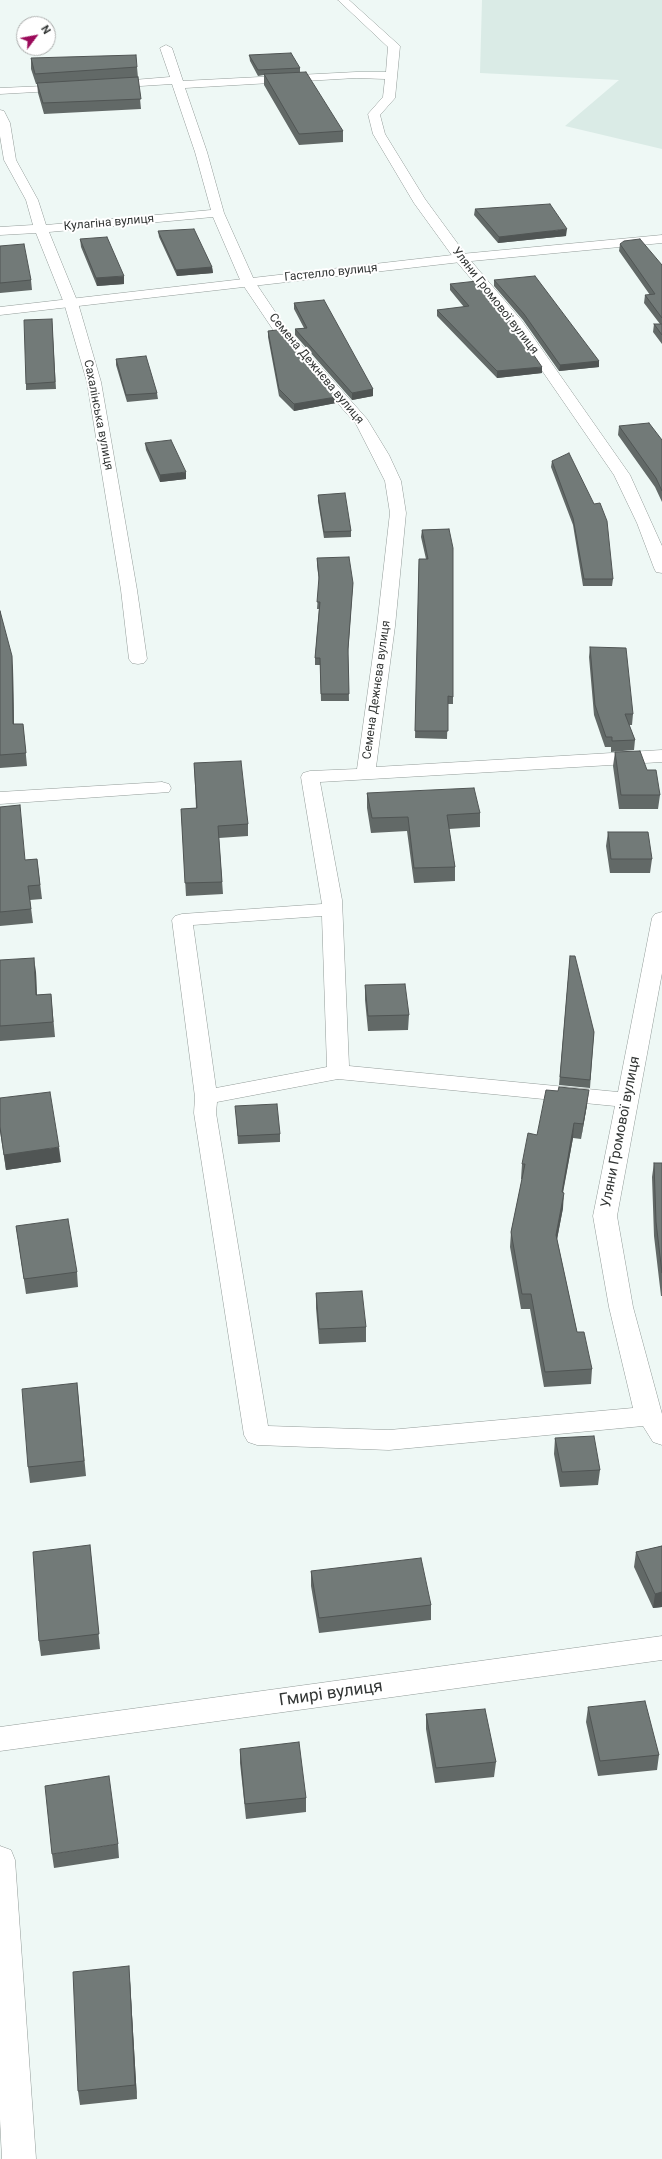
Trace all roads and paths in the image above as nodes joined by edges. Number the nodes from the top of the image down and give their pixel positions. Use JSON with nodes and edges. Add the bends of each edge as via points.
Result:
{"nodes":[{"id":1,"x":343,"y":0,"type":"edge"},
{"id":2,"x":166,"y":48,"type":"dead end"},
{"id":3,"x":392,"y":76,"type":"junction"},
{"id":4,"x":177,"y":83,"type":"junction"},
{"id":5,"x":100,"y":86,"type":"edge"},
{"id":6,"x":78,"y":87,"type":"edge"},
{"id":7,"x":0,"y":91,"type":"edge"},
{"id":8,"x":0,"y":114,"type":"edge"},
{"id":9,"x":218,"y":213,"type":"junction"},
{"id":10,"x":41,"y":229,"type":"junction"},
{"id":11,"x":0,"y":231,"type":"edge"},
{"id":12,"x":662,"y":239,"type":"edge"},
{"id":13,"x":461,"y":258,"type":"junction"},
{"id":14,"x":248,"y":282,"type":"junction"},
{"id":15,"x":71,"y":302,"type":"junction"},
{"id":16,"x":0,"y":311,"type":"edge"},
{"id":17,"x":662,"y":568,"type":"edge"},
{"id":18,"x":138,"y":659,"type":"dead end"},
{"id":19,"x":662,"y":756,"type":"edge"},
{"id":20,"x":366,"y":773,"type":"junction"},
{"id":21,"x":162,"y":788,"type":"dead end"},
{"id":22,"x":0,"y":798,"type":"edge"},
{"id":23,"x":332,"y":909,"type":"junction"},
{"id":24,"x":662,"y":918,"type":"edge"},
{"id":25,"x":338,"y":1072,"type":"junction"},
{"id":26,"x":206,"y":1097,"type":"junction"},
{"id":27,"x":627,"y":1100,"type":"junction"},
{"id":28,"x":656,"y":1426,"type":"edge"},
{"id":29,"x":662,"y":1648,"type":"edge"},
{"id":30,"x":0,"y":1739,"type":"edge"},
{"id":31,"x":0,"y":1860,"type":"edge"},
{"id":32,"x":19,"y":2159,"type":"edge"}],
"edges":[{"from":1,"to":3,"type":"street","via":[[394,46]]},
{"from":2,"to":4,"type":"street","name":"Семена Дежнєва вулиця"},
{"from":3,"to":4,"type":"street","via":[[356,75]]},
{"from":3,"to":13,"type":"street","name":"Уляни Громової вулиця","via":[[389,98],[374,114],[379,134],[419,200]]},
{"from":4,"to":5,"type":"street"},
{"from":4,"to":9,"type":"street","name":"Семена Дежнєва вулиця","via":[[208,172]]},
{"from":6,"to":7,"type":"street"},
{"from":8,"to":10,"type":"street","name":"Сахалінська вулиця","via":[[10,160],[32,200]]},
{"from":9,"to":10,"type":"street","name":"Кулагіна вулиця"},
{"from":9,"to":14,"type":"street","name":"Семена Дежнєва вулиця"},
{"from":10,"to":11,"type":"street","name":"Кулагіна вулиця"},
{"from":10,"to":15,"type":"street","name":"Сахалінська вулиця"},
{"from":12,"to":13,"type":"street","name":"Гастелло вулиця"},
{"from":13,"to":14,"type":"street","name":"Гастелло вулиця"},
{"from":13,"to":17,"type":"street","name":"Уляни Громової вулиця","via":[[517,324],[622,475],[645,523]]},
{"from":14,"to":15,"type":"street","name":"Гастелло вулиця"},
{"from":14,"to":20,"type":"street","name":"Семена Дежнєва вулиця","via":[[279,328],[362,422],[382,455],[393,481],[398,513]]},
{"from":15,"to":16,"type":"street","name":"Гастелло вулиця"},
{"from":15,"to":18,"type":"street","name":"Сахалінська вулиця","via":[[94,382]]},
{"from":19,"to":20,"type":"street"},
{"from":20,"to":23,"type":"street","via":[[310,778]]},
{"from":21,"to":22,"type":"street"},
{"from":23,"to":25,"type":"street"},
{"from":23,"to":26,"type":"street","via":[[182,920]]},
{"from":24,"to":27,"type":"street","name":"Уляни Громової вулиця"},
{"from":25,"to":26,"type":"street"},
{"from":25,"to":27,"type":"street"},
{"from":26,"to":28,"type":"street","via":[[205,1113],[257,1435],[389,1440]]},
{"from":27,"to":28,"type":"street","name":"Уляни Громової вулиця","via":[[604,1216],[620,1307]]},
{"from":29,"to":30,"type":"street","name":"Гмирі вулиця"},
{"from":31,"to":32,"type":"street"}]}
